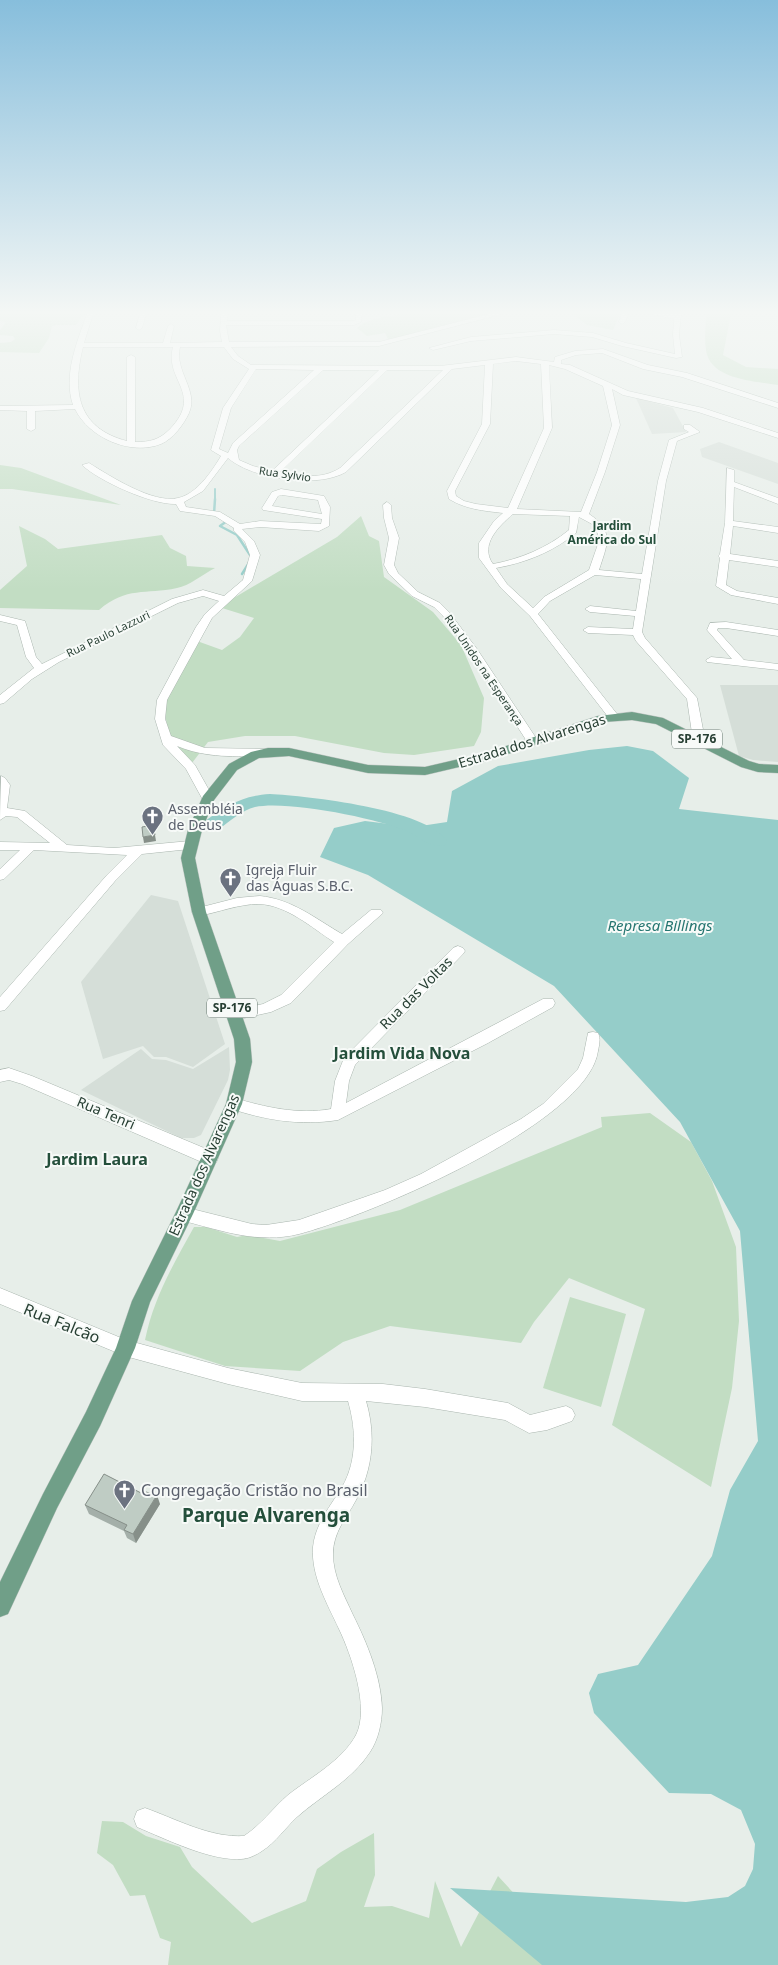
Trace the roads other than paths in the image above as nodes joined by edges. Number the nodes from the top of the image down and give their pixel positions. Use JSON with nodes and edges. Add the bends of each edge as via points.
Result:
{"nodes":[{"id":1,"x":129,"y":406,"type":"edge"},
{"id":2,"x":187,"y":406,"type":"edge"},
{"id":3,"x":230,"y":406,"type":"edge"},
{"id":4,"x":279,"y":406,"type":"edge"},
{"id":5,"x":345,"y":406,"type":"edge"},
{"id":6,"x":409,"y":406,"type":"edge"},
{"id":7,"x":487,"y":406,"type":"edge"},
{"id":8,"x":547,"y":406,"type":"edge"},
{"id":9,"x":612,"y":406,"type":"edge"},
{"id":10,"x":681,"y":406,"type":"edge"},
{"id":11,"x":78,"y":407,"type":"joint"},
{"id":12,"x":0,"y":408,"type":"edge"},
{"id":13,"x":31,"y":409,"type":"junction"},
{"id":14,"x":687,"y":427,"type":"dead end"},
{"id":15,"x":31,"y":430,"type":"dead end"},
{"id":16,"x":778,"y":436,"type":"edge"},
{"id":17,"x":128,"y":442,"type":"junction"},
{"id":18,"x":147,"y":444,"type":"junction"},
{"id":19,"x":139,"y":452,"type":"dead end"},
{"id":20,"x":229,"y":456,"type":"junction"},
{"id":21,"x":86,"y":465,"type":"dead end"},
{"id":22,"x":730,"y":470,"type":"dead end"},
{"id":23,"x":274,"y":473,"type":"junction"},
{"id":24,"x":730,"y":483,"type":"junction"},
{"id":25,"x":778,"y":501,"type":"edge"},
{"id":26,"x":178,"y":502,"type":"junction"},
{"id":27,"x":387,"y":505,"type":"dead end"},
{"id":28,"x":512,"y":510,"type":"junction"},
{"id":29,"x":580,"y":515,"type":"junction"},
{"id":30,"x":326,"y":517,"type":"junction"},
{"id":31,"x":728,"y":523,"type":"junction"},
{"id":32,"x":239,"y":526,"type":"junction"},
{"id":33,"x":778,"y":530,"type":"edge"},
{"id":34,"x":723,"y":556,"type":"junction"},
{"id":35,"x":778,"y":564,"type":"edge"},
{"id":36,"x":489,"y":567,"type":"junction"},
{"id":37,"x":593,"y":572,"type":"junction"},
{"id":38,"x":645,"y":577,"type":"junction"},
{"id":39,"x":227,"y":600,"type":"junction"},
{"id":40,"x":778,"y":601,"type":"edge"},
{"id":41,"x":590,"y":610,"type":"dead end"},
{"id":42,"x":533,"y":614,"type":"junction"},
{"id":43,"x":641,"y":614,"type":"junction"},
{"id":44,"x":0,"y":618,"type":"edge"},
{"id":45,"x":588,"y":630,"type":"dead end"},
{"id":46,"x":637,"y":632,"type":"junction"},
{"id":47,"x":778,"y":633,"type":"edge"},
{"id":48,"x":710,"y":660,"type":"dead end"},
{"id":49,"x":740,"y":661,"type":"junction"},
{"id":50,"x":778,"y":667,"type":"edge"},
{"id":51,"x":40,"y":669,"type":"junction"},
{"id":52,"x":0,"y":701,"type":"edge"},
{"id":53,"x":613,"y":716,"type":"junction"},
{"id":54,"x":166,"y":736,"type":"junction"},
{"id":55,"x":699,"y":740,"type":"junction"},
{"id":56,"x":532,"y":741,"type":"junction"},
{"id":57,"x":268,"y":752,"type":"junction"},
{"id":58,"x":778,"y":769,"type":"edge"},
{"id":59,"x":1,"y":780,"type":"edge"},
{"id":60,"x":208,"y":799,"type":"junction"},
{"id":61,"x":0,"y":813,"type":"edge"},
{"id":62,"x":190,"y":844,"type":"junction"},
{"id":63,"x":0,"y":846,"type":"edge"},
{"id":64,"x":31,"y":846,"type":"junction"},
{"id":65,"x":63,"y":848,"type":"junction"},
{"id":66,"x":138,"y":851,"type":"junction"},
{"id":67,"x":0,"y":876,"type":"edge"},
{"id":68,"x":199,"y":912,"type":"junction"},
{"id":69,"x":376,"y":913,"type":"dead end"},
{"id":70,"x":343,"y":941,"type":"junction"},
{"id":71,"x":458,"y":951,"type":"dead end"},
{"id":72,"x":548,"y":1003,"type":"dead end"},
{"id":73,"x":0,"y":1006,"type":"edge"},
{"id":74,"x":235,"y":1015,"type":"junction"},
{"id":75,"x":593,"y":1036,"type":"dead end"},
{"id":76,"x":0,"y":1076,"type":"edge"},
{"id":77,"x":234,"y":1104,"type":"junction"},
{"id":78,"x":338,"y":1114,"type":"junction"},
{"id":79,"x":210,"y":1158,"type":"junction"},
{"id":80,"x":184,"y":1214,"type":"junction"},
{"id":81,"x":1,"y":1300,"type":"edge"},
{"id":82,"x":125,"y":1348,"type":"junction"},
{"id":83,"x":354,"y":1394,"type":"junction"},
{"id":84,"x":566,"y":1415,"type":"dead end"},
{"id":85,"x":0,"y":1606,"type":"edge"},
{"id":86,"x":145,"y":1819,"type":"dead end"}],
"edges":[{"from":1,"to":17,"type":"street"},
{"from":2,"to":18,"type":"street","via":[[180,420],[162,440]]},
{"from":3,"to":20,"type":"street","via":[[216,450]]},
{"from":4,"to":20,"type":"street"},
{"from":5,"to":23,"type":"street"},
{"from":6,"to":23,"type":"street","name":"Rua Sylvio","via":[[338,473],[308,479]]},
{"from":7,"to":28,"type":"street","via":[[486,424],[451,494],[455,500],[468,506]]},
{"from":8,"to":28,"type":"street","via":[[548,428]]},
{"from":9,"to":29,"type":"street","via":[[616,425],[601,472]]},
{"from":10,"to":16,"type":"street"},
{"from":11,"to":13,"type":"street"},
{"from":11,"to":17,"type":"street","via":[[88,423],[107,437]]},
{"from":12,"to":13,"type":"street"},
{"from":13,"to":15,"type":"street"},
{"from":14,"to":38,"type":"street","via":[[696,432],[674,440],[662,481]]},
{"from":17,"to":18,"type":"street"},
{"from":18,"to":19,"type":"street"},
{"from":20,"to":23,"type":"street","name":"Rua Sylvio","via":[[241,465]]},
{"from":20,"to":26,"type":"street","via":[[200,488]]},
{"from":21,"to":26,"type":"street","via":[[130,489],[159,500]]},
{"from":22,"to":24,"type":"street"},
{"from":24,"to":25,"type":"street"},
{"from":24,"to":31,"type":"street"},
{"from":26,"to":32,"type":"street","via":[[183,508],[213,513]]},
{"from":27,"to":56,"type":"street","name":"Rua Unidos na Esperança","via":[[394,538],[389,565],[394,574],[415,594],[437,605],[446,614]]},
{"from":28,"to":29,"type":"street"},
{"from":28,"to":36,"type":"street","via":[[484,543],[484,558]]},
{"from":29,"to":36,"type":"street","via":[[573,519],[573,531],[563,541],[519,560]]},
{"from":29,"to":37,"type":"street","via":[[595,522],[603,534],[603,544]]},
{"from":30,"to":30,"type":"street","via":[[266,508],[275,494],[290,493],[321,498]]},
{"from":30,"to":32,"type":"street","via":[[326,525],[319,528],[260,524]]},
{"from":31,"to":33,"type":"street"},
{"from":31,"to":34,"type":"street"},
{"from":32,"to":39,"type":"street","via":[[237,529],[249,541],[255,558],[247,581]]},
{"from":34,"to":35,"type":"street"},
{"from":34,"to":40,"type":"street","via":[[720,582],[723,589],[734,594]]},
{"from":36,"to":42,"type":"street"},
{"from":37,"to":38,"type":"street"},
{"from":37,"to":42,"type":"street","via":[[547,599]]},
{"from":38,"to":43,"type":"street"},
{"from":39,"to":51,"type":"street","name":"Rua Paulo Lazzuri","via":[[207,593],[184,598]]},
{"from":39,"to":54,"type":"street","via":[[200,627],[162,700],[160,719]]},
{"from":41,"to":43,"type":"street"},
{"from":42,"to":53,"type":"street"},
{"from":43,"to":46,"type":"street"},
{"from":44,"to":51,"type":"street","via":[[21,623],[31,657]]},
{"from":45,"to":46,"type":"street"},
{"from":46,"to":55,"type":"street","via":[[692,698]]},
{"from":47,"to":49,"type":"street","via":[[714,626],[712,630]]},
{"from":48,"to":49,"type":"street"},
{"from":49,"to":50,"type":"street"},
{"from":51,"to":52,"type":"street","name":"Rua Paulo Lazzuri"},
{"from":53,"to":55,"type":"main road","name":"Estrada dos Alvarengas","number":"SP-176","via":[[659,721]]},
{"from":53,"to":56,"type":"main road","name":"Estrada dos Alvarengas","number":"SP-176"},
{"from":54,"to":57,"type":"street","via":[[196,750]]},
{"from":54,"to":60,"type":"street","via":[[169,744],[191,767]]},
{"from":55,"to":58,"type":"main road","name":"Estrada dos Alvarengas","number":"SP-176","via":[[745,764]]},
{"from":56,"to":57,"type":"main road","name":"Estrada dos Alvarengas","number":"SP-176","via":[[454,766],[416,771],[368,769],[307,755]]},
{"from":57,"to":60,"type":"main road","name":"Estrada dos Alvarengas","number":"SP-176","via":[[233,767]]},
{"from":59,"to":61,"type":"street","via":[[4,785]]},
{"from":60,"to":62,"type":"main road","name":"Estrada dos Alvarengas","number":"SP-176"},
{"from":61,"to":65,"type":"street","via":[[21,814]]},
{"from":62,"to":66,"type":"street"},
{"from":62,"to":68,"type":"main road","name":"Estrada dos Alvarengas","number":"SP-176","via":[[190,870]]},
{"from":63,"to":64,"type":"street"},
{"from":64,"to":65,"type":"street"},
{"from":64,"to":67,"type":"street"},
{"from":65,"to":66,"type":"street"},
{"from":66,"to":73,"type":"street"},
{"from":68,"to":70,"type":"street","via":[[250,901],[268,901],[290,909]]},
{"from":68,"to":74,"type":"main road","name":"Estrada dos Alvarengas","number":"SP-176"},
{"from":69,"to":70,"type":"street"},
{"from":70,"to":74,"type":"street","via":[[292,994],[266,1008]]},
{"from":71,"to":78,"type":"street","name":"Rua das Voltas","via":[[349,1062],[338,1094]]},
{"from":72,"to":78,"type":"street"},
{"from":74,"to":77,"type":"main road","name":"Estrada dos Alvarengas","number":"SP-176","via":[[244,1062]]},
{"from":75,"to":80,"type":"street","via":[[584,1072],[560,1098],[526,1123],[428,1179],[299,1227],[266,1232]]},
{"from":76,"to":79,"type":"street","name":"Rua Tenri","via":[[9,1074],[28,1080]]},
{"from":77,"to":78,"type":"street","via":[[298,1118]]},
{"from":77,"to":79,"type":"main road","name":"Estrada dos Alvarengas","number":"SP-176"},
{"from":79,"to":80,"type":"main road","name":"Estrada dos Alvarengas","number":"SP-176"},
{"from":80,"to":82,"type":"main road","name":"Estrada dos Alvarengas","number":"SP-176","via":[[142,1301]]},
{"from":81,"to":82,"type":"street","name":"Rua Falcão"},
{"from":82,"to":83,"type":"street","name":"Rua Falcão","via":[[302,1392]]},
{"from":82,"to":85,"type":"main road","name":"Estrada dos Alvarengas","number":"SP-176","via":[[93,1420]]},
{"from":83,"to":84,"type":"street","name":"Rua Falcão","via":[[383,1393],[508,1412],[529,1424]]},
{"from":83,"to":86,"type":"street","via":[[362,1415],[364,1449],[357,1478],[329,1524],[323,1556],[326,1576],[369,1685],[371,1709],[364,1742],[354,1756],[326,1781],[290,1808],[256,1842],[244,1848],[215,1844]]}]}
